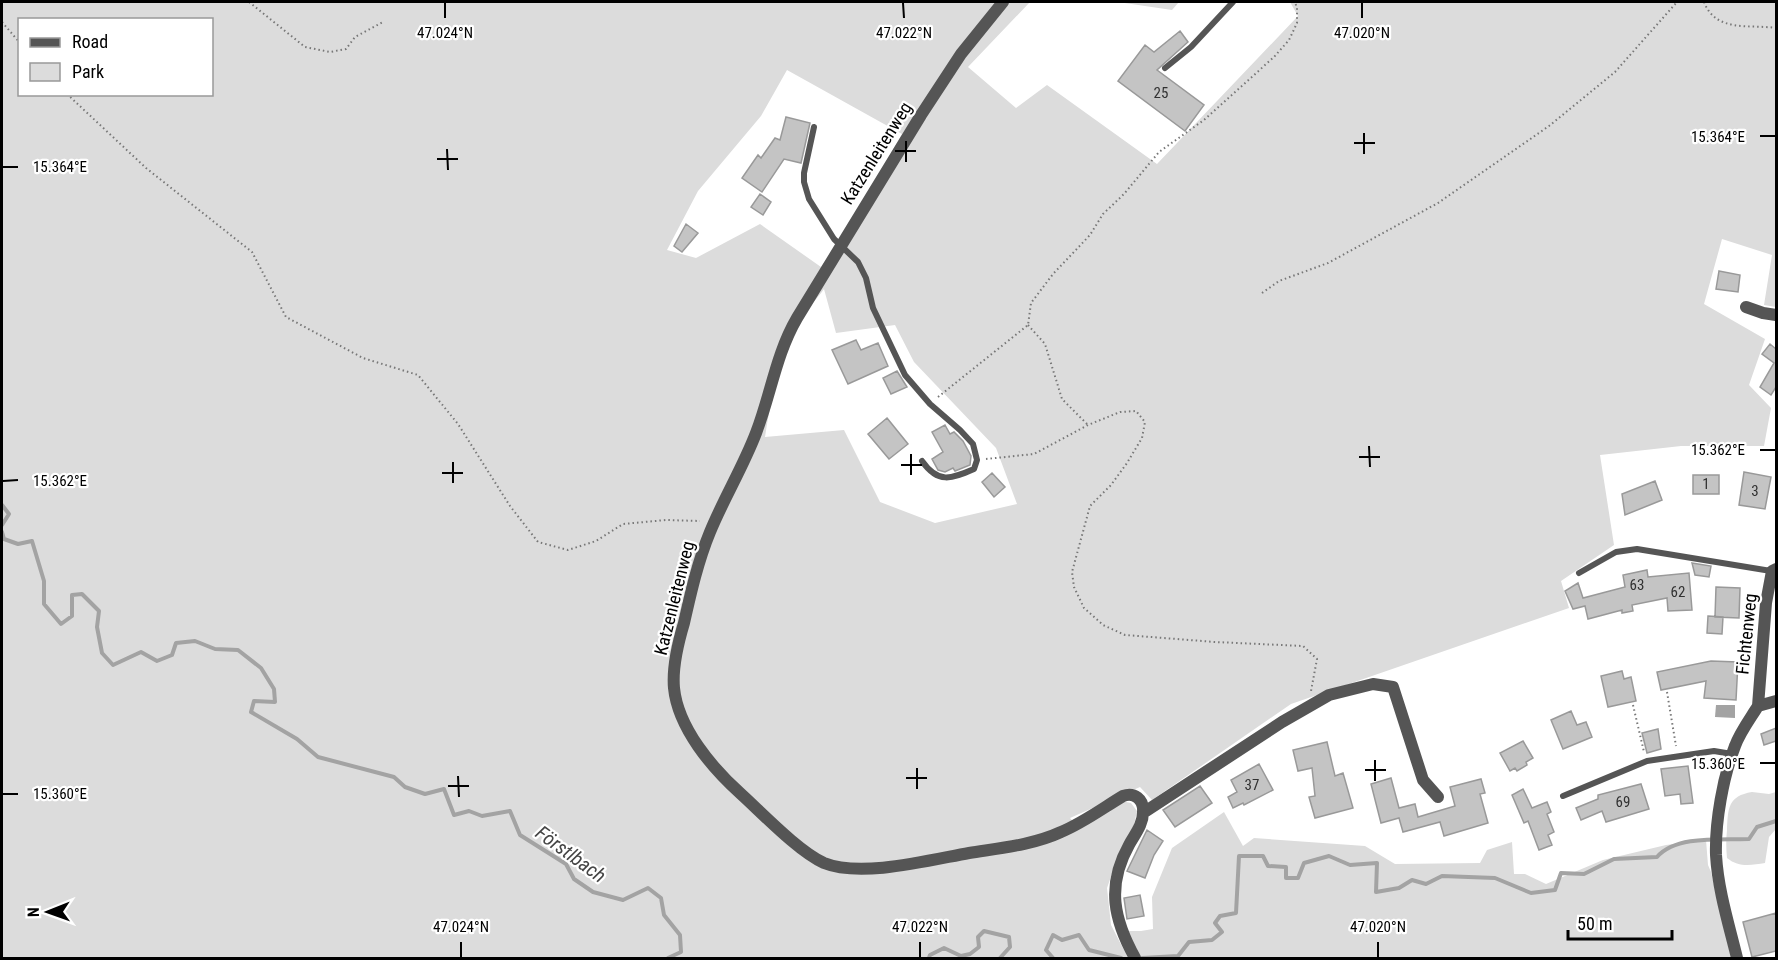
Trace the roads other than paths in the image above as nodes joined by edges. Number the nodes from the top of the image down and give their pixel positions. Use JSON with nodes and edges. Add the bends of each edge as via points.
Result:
{"nodes":[{"id":1,"x":1003,"y":2,"type":"edge"},
{"id":2,"x":1233,"y":2,"type":"edge"},
{"id":3,"x":1165,"y":68,"type":"dead end"},
{"id":4,"x":814,"y":127,"type":"dead end"},
{"id":5,"x":840,"y":246,"type":"junction"},
{"id":6,"x":1746,"y":307,"type":"dead end"},
{"id":7,"x":1776,"y":315,"type":"edge"},
{"id":8,"x":922,"y":461,"type":"dead end"},
{"id":9,"x":1774,"y":570,"type":"edge"},
{"id":10,"x":1579,"y":573,"type":"dead end"},
{"id":11,"x":1776,"y":701,"type":"edge"},
{"id":12,"x":1758,"y":706,"type":"junction"},
{"id":13,"x":1732,"y":754,"type":"junction"},
{"id":14,"x":1563,"y":796,"type":"dead end"},
{"id":15,"x":1438,"y":797,"type":"dead end"},
{"id":16,"x":1143,"y":813,"type":"junction"},
{"id":17,"x":1135,"y":958,"type":"edge"},
{"id":18,"x":1737,"y":958,"type":"edge"}],
"edges":[{"from":1,"to":5,"type":"street","name":"Katzenleitenweg","via":[[961,54]]},
{"from":2,"to":3,"type":"lane","via":[[1191,47]]},
{"from":4,"to":5,"type":"lane","via":[[805,165],[806,189],[820,219]]},
{"from":5,"to":8,"type":"lane","via":[[858,262],[873,308],[905,375],[973,444],[977,460],[974,469],[956,477],[939,478]]},
{"from":5,"to":16,"type":"street","name":"Katzenleitenweg","via":[[782,345],[756,433],[715,522],[695,577],[674,674],[677,705],[688,729],[733,787],[814,857],[833,866],[876,867],[1023,843],[1061,832],[1132,794],[1139,798]]},
{"from":6,"to":7,"type":"street"},
{"from":9,"to":10,"type":"lane","via":[[1637,549],[1616,552]]},
{"from":9,"to":12,"type":"street","name":"Fichtenweg","via":[[1766,603]]},
{"from":11,"to":12,"type":"street"},
{"from":12,"to":13,"type":"street"},
{"from":13,"to":14,"type":"lane","via":[[1714,751],[1647,761]]},
{"from":13,"to":18,"type":"street","via":[[1724,780],[1716,856]]},
{"from":15,"to":16,"type":"street","via":[[1423,780],[1393,687],[1373,684],[1329,695]]},
{"from":16,"to":17,"type":"street","via":[[1122,858],[1115,894],[1117,919]]}]}
